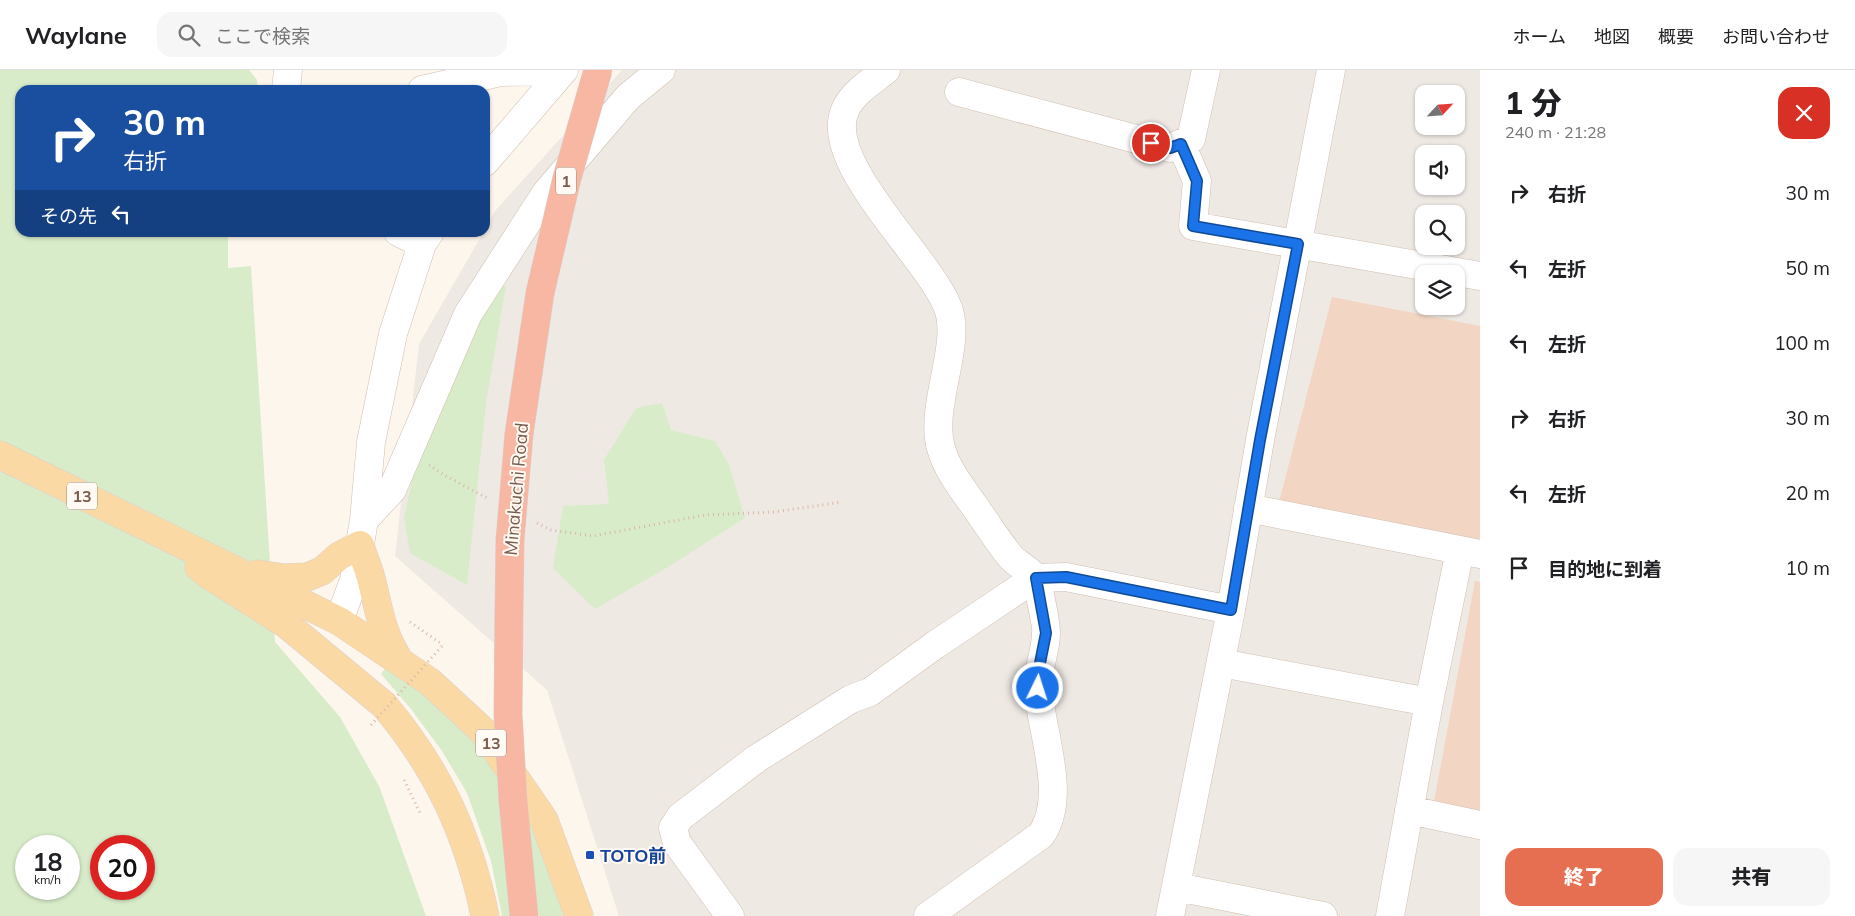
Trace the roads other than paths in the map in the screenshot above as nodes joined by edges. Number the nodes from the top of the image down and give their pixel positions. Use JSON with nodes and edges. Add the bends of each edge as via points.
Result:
{"nodes":[{"id":1,"x":288,"y":70,"type":"edge"},
{"id":2,"x":598,"y":70,"type":"edge"},
{"id":3,"x":661,"y":70,"type":"edge"},
{"id":4,"x":886,"y":70,"type":"edge"},
{"id":5,"x":1206,"y":70,"type":"edge"},
{"id":6,"x":1331,"y":70,"type":"edge"},
{"id":7,"x":564,"y":71,"type":"edge"},
{"id":8,"x":286,"y":85,"type":"edge"},
{"id":9,"x":444,"y":85,"type":"edge"},
{"id":10,"x":959,"y":92,"type":"dead end"},
{"id":11,"x":1181,"y":144,"type":"junction"},
{"id":12,"x":490,"y":156,"type":"edge"},
{"id":13,"x":417,"y":237,"type":"edge"},
{"id":14,"x":1298,"y":244,"type":"junction"},
{"id":15,"x":1480,"y":276,"type":"edge"},
{"id":16,"x":0,"y":455,"type":"edge"},
{"id":17,"x":1248,"y":508,"type":"junction"},
{"id":18,"x":362,"y":532,"type":"junction"},
{"id":19,"x":164,"y":537,"type":"junction"},
{"id":20,"x":1470,"y":552,"type":"edge"},
{"id":21,"x":1036,"y":578,"type":"junction"},
{"id":22,"x":284,"y":586,"type":"junction"},
{"id":23,"x":1231,"y":610,"type":"junction"},
{"id":24,"x":339,"y":621,"type":"junction"},
{"id":25,"x":286,"y":624,"type":"junction"},
{"id":26,"x":398,"y":660,"type":"junction"},
{"id":27,"x":1221,"y":663,"type":"junction"},
{"id":28,"x":1429,"y":702,"type":"junction"},
{"id":29,"x":378,"y":715,"type":"junction"},
{"id":30,"x":1409,"y":810,"type":"junction"},
{"id":31,"x":1480,"y":824,"type":"edge"},
{"id":32,"x":1177,"y":887,"type":"junction"},
{"id":33,"x":485,"y":916,"type":"edge"},
{"id":34,"x":524,"y":916,"type":"edge"},
{"id":35,"x":579,"y":916,"type":"edge"},
{"id":36,"x":730,"y":916,"type":"edge"},
{"id":37,"x":928,"y":916,"type":"edge"},
{"id":38,"x":1170,"y":916,"type":"edge"},
{"id":39,"x":1323,"y":916,"type":"edge"},
{"id":40,"x":1390,"y":916,"type":"edge"}],
"edges":[{"from":1,"to":8,"type":"street"},
{"from":2,"to":34,"type":"highway","name":"Minakuchi Road","number":"1","bridge":true,"via":[[567,178],[540,292],[519,434],[510,540],[508,714],[512,801]]},
{"from":3,"to":18,"type":"street","via":[[628,97],[546,193],[468,314],[392,490]]},
{"from":4,"to":21,"type":"street","via":[[862,88],[846,109],[840,130],[849,159],[868,192],[933,280],[949,309],[951,334],[937,429],[940,448],[948,466],[1011,558]]},
{"from":5,"to":11,"type":"street","via":[[1191,139]]},
{"from":6,"to":14,"type":"street"},
{"from":7,"to":9,"type":"street","via":[[500,72]]},
{"from":7,"to":12,"type":"street"},
{"from":10,"to":11,"type":"street","via":[[1170,148]]},
{"from":11,"to":14,"type":"street","via":[[1197,181],[1193,226]]},
{"from":13,"to":18,"type":"street","via":[[371,442]]},
{"from":14,"to":15,"type":"street"},
{"from":14,"to":17,"type":"street"},
{"from":16,"to":19,"type":"main road","number":"13"},
{"from":17,"to":20,"type":"street"},
{"from":17,"to":23,"type":"street"},
{"from":18,"to":22,"type":"main road","via":[[322,571]]},
{"from":18,"to":24,"type":"street","via":[[354,580]]},
{"from":18,"to":26,"type":"main road","via":[[380,620]]},
{"from":19,"to":22,"type":"main road","number":"13","via":[[239,572]]},
{"from":19,"to":25,"type":"main road","number":"13","via":[[209,575]]},
{"from":20,"to":28,"type":"street"},
{"from":21,"to":23,"type":"street","via":[[1066,577]]},
{"from":21,"to":36,"type":"street","via":[[870,692],[851,699],[756,759],[680,817],[673,828],[677,843]]},
{"from":21,"to":37,"type":"street","via":[[1046,633],[1038,688],[1053,784],[1051,813],[1041,835]]},
{"from":22,"to":24,"type":"main road","number":"13"},
{"from":23,"to":27,"type":"street"},
{"from":24,"to":25,"type":"main road","number":"13","via":[[305,627]]},
{"from":24,"to":26,"type":"main road","number":"13"},
{"from":24,"to":29,"type":"main road","number":"13","via":[[364,674]]},
{"from":25,"to":29,"type":"main road","number":"13"},
{"from":26,"to":35,"type":"main road","number":"13","via":[[430,682],[484,731],[544,820]]},
{"from":27,"to":28,"type":"street"},
{"from":27,"to":32,"type":"street"},
{"from":28,"to":30,"type":"street"},
{"from":29,"to":33,"type":"main road","number":"13","via":[[429,765],[453,810],[477,877]]},
{"from":30,"to":31,"type":"street"},
{"from":30,"to":40,"type":"street"},
{"from":32,"to":38,"type":"street"},
{"from":32,"to":39,"type":"street"}]}
